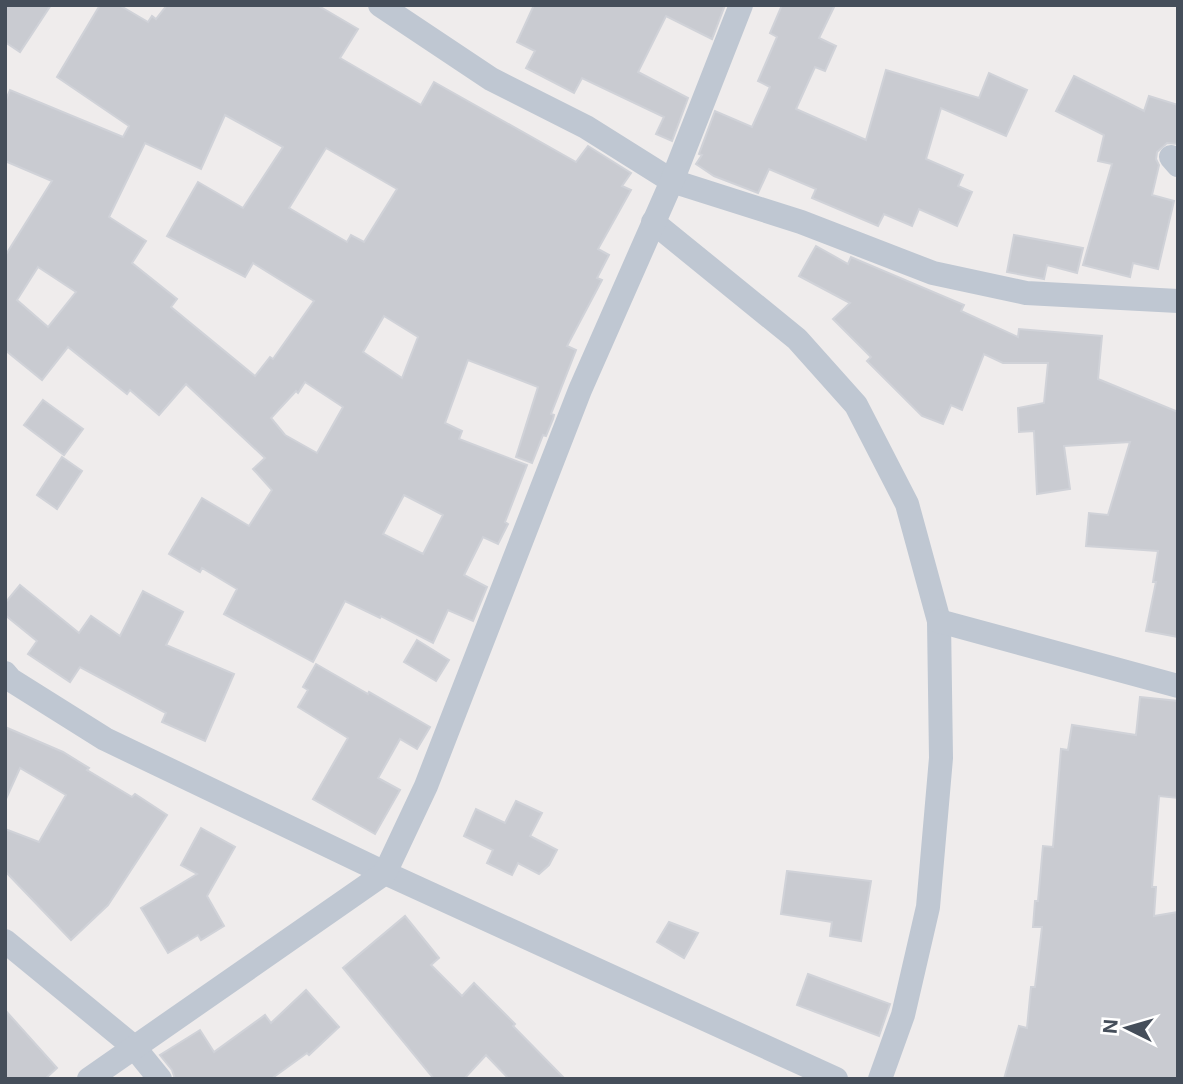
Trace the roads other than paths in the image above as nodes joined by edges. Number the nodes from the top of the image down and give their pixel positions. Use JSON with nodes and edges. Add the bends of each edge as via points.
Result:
{"nodes":[{"id":1,"x":380,"y":5,"type":"edge"},
{"id":2,"x":741,"y":5,"type":"edge"},
{"id":3,"x":672,"y":181,"type":"junction"},
{"id":4,"x":653,"y":222,"type":"junction"},
{"id":5,"x":1178,"y":301,"type":"edge"},
{"id":6,"x":939,"y":621,"type":"junction"},
{"id":7,"x":5,"y":673,"type":"edge"},
{"id":8,"x":1178,"y":686,"type":"edge"},
{"id":9,"x":386,"y":873,"type":"junction"},
{"id":10,"x":5,"y":941,"type":"edge"},
{"id":11,"x":134,"y":1047,"type":"junction"},
{"id":12,"x":89,"y":1079,"type":"edge"},
{"id":13,"x":160,"y":1079,"type":"edge"},
{"id":14,"x":836,"y":1079,"type":"edge"},
{"id":15,"x":880,"y":1079,"type":"edge"}],
"edges":[{"from":1,"to":3,"type":"street","via":[[491,79],[586,127]]},
{"from":2,"to":3,"type":"street"},
{"from":3,"to":4,"type":"street"},
{"from":3,"to":5,"type":"street","via":[[801,222],[933,272],[1026,293]]},
{"from":4,"to":6,"type":"street","via":[[797,339],[856,405],[907,504]]},
{"from":4,"to":9,"type":"street","via":[[580,390],[426,786]]},
{"from":6,"to":8,"type":"street"},
{"from":6,"to":15,"type":"street","via":[[941,758],[928,907],[903,1014]]},
{"from":7,"to":9,"type":"street","via":[[105,738]]},
{"from":9,"to":11,"type":"street"},
{"from":9,"to":14,"type":"street"},
{"from":10,"to":11,"type":"street"},
{"from":11,"to":12,"type":"street"},
{"from":11,"to":13,"type":"street"}]}
